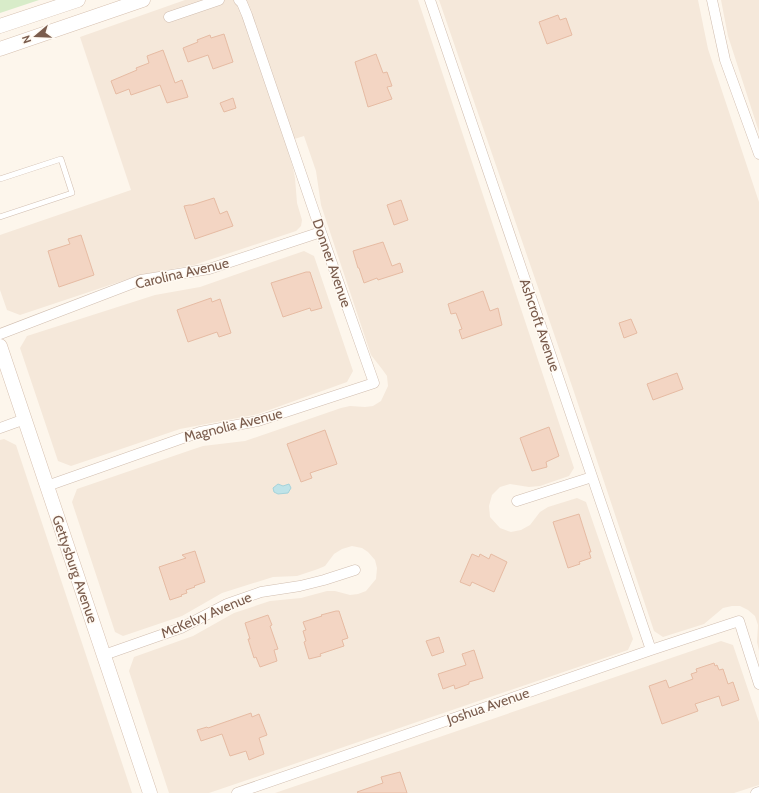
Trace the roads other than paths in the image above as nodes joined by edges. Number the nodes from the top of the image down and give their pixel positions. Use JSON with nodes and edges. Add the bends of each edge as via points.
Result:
{"nodes":[{"id":1,"x":78,"y":0,"type":"edge"},
{"id":2,"x":143,"y":0,"type":"edge"},
{"id":3,"x":219,"y":0,"type":"edge"},
{"id":4,"x":239,"y":0,"type":"edge"},
{"id":5,"x":430,"y":0,"type":"edge"},
{"id":6,"x":712,"y":0,"type":"edge"},
{"id":7,"x":169,"y":17,"type":"dead end"},
{"id":8,"x":0,"y":26,"type":"edge"},
{"id":9,"x":0,"y":50,"type":"edge"},
{"id":10,"x":759,"y":154,"type":"edge"},
{"id":11,"x":0,"y":180,"type":"edge"},
{"id":12,"x":0,"y":217,"type":"edge"},
{"id":13,"x":321,"y":232,"type":"junction"},
{"id":14,"x":0,"y":334,"type":"edge"},
{"id":15,"x":0,"y":346,"type":"edge"},
{"id":16,"x":374,"y":383,"type":"joint"},
{"id":17,"x":25,"y":419,"type":"junction"},
{"id":18,"x":0,"y":428,"type":"edge"},
{"id":19,"x":592,"y":477,"type":"junction"},
{"id":20,"x":47,"y":486,"type":"junction"},
{"id":21,"x":517,"y":501,"type":"dead end"},
{"id":22,"x":355,"y":570,"type":"dead end"},
{"id":23,"x":651,"y":650,"type":"junction"},
{"id":24,"x":104,"y":655,"type":"junction"},
{"id":25,"x":759,"y":684,"type":"edge"},
{"id":26,"x":759,"y":792,"type":"edge"},
{"id":27,"x":150,"y":793,"type":"edge"},
{"id":28,"x":237,"y":793,"type":"edge"},
{"id":29,"x":756,"y":793,"type":"edge"}],
"edges":[{"from":1,"to":8,"type":"street"},
{"from":2,"to":9,"type":"street"},
{"from":3,"to":7,"type":"street"},
{"from":4,"to":13,"type":"street","name":"Donner Avenue","via":[[247,15]]},
{"from":5,"to":19,"type":"street","name":"Ashcroft Avenue"},
{"from":6,"to":10,"type":"street","via":[[725,60]]},
{"from":11,"to":12,"type":"lane","via":[[61,159],[72,193]]},
{"from":13,"to":14,"type":"street","name":"Carolina Avenue","via":[[209,269],[141,280]]},
{"from":13,"to":16,"type":"street","name":"Donner Avenue"},
{"from":15,"to":17,"type":"street","name":"Gettysburg Avenue"},
{"from":16,"to":20,"type":"street","name":"Magnolia Avenue","via":[[258,421],[200,432]]},
{"from":17,"to":18,"type":"street"},
{"from":17,"to":20,"type":"street","name":"Gettysburg Avenue"},
{"from":19,"to":21,"type":"street"},
{"from":19,"to":23,"type":"street","name":"Ashcroft Avenue"},
{"from":20,"to":24,"type":"street","name":"Gettysburg Avenue"},
{"from":22,"to":24,"type":"street","name":"McKelvy Avenue","via":[[300,586],[261,592],[227,604],[181,628]]},
{"from":23,"to":25,"type":"street","name":"Joshua Avenue","via":[[739,621]]},
{"from":23,"to":28,"type":"street","name":"Joshua Avenue"},
{"from":24,"to":27,"type":"street","name":"Gettysburg Avenue"},
{"from":26,"to":29,"type":"street"}]}
